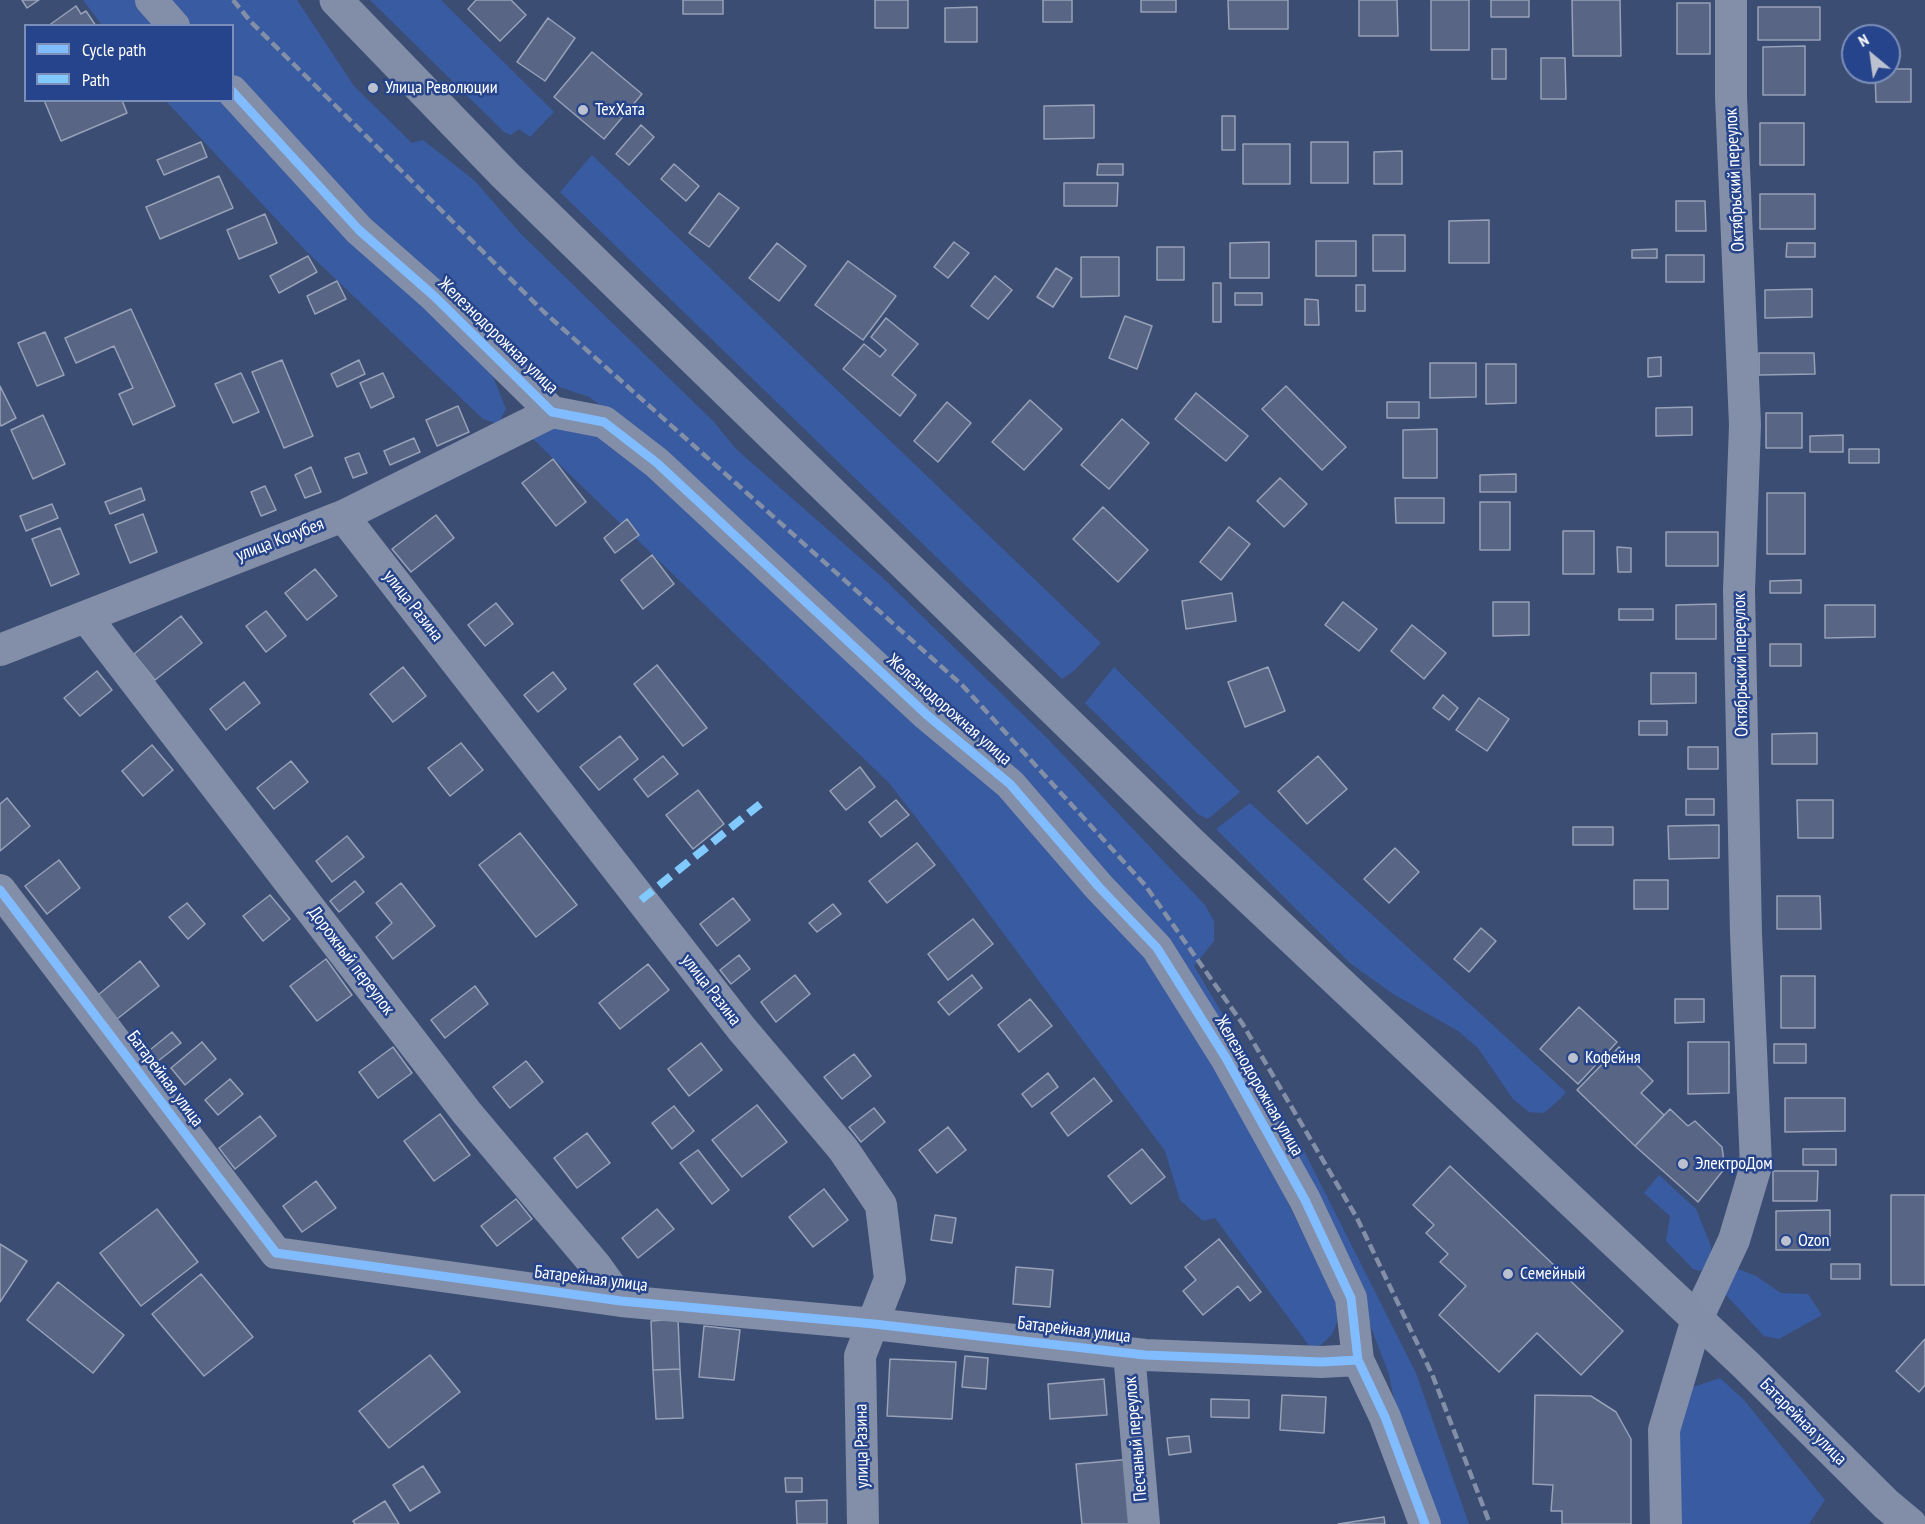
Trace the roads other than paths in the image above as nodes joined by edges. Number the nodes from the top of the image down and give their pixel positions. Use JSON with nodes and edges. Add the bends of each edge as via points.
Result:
{"nodes":[{"id":1,"x":151,"y":0,"type":"edge"},
{"id":2,"x":336,"y":0,"type":"edge"},
{"id":3,"x":1731,"y":0,"type":"edge"},
{"id":4,"x":172,"y":24,"type":"edge"},
{"id":5,"x":234,"y":93,"type":"edge"},
{"id":6,"x":552,"y":412,"type":"junction"},
{"id":7,"x":343,"y":516,"type":"junction"},
{"id":8,"x":86,"y":617,"type":"junction"},
{"id":9,"x":0,"y":650,"type":"edge"},
{"id":10,"x":0,"y":890,"type":"edge"},
{"id":11,"x":621,"y":1301,"type":"junction"},
{"id":12,"x":1696,"y":1319,"type":"junction"},
{"id":13,"x":874,"y":1324,"type":"junction"},
{"id":14,"x":1129,"y":1353,"type":"junction"},
{"id":15,"x":1358,"y":1360,"type":"junction"},
{"id":16,"x":863,"y":1524,"type":"edge"},
{"id":17,"x":1144,"y":1524,"type":"edge"},
{"id":18,"x":1425,"y":1524,"type":"edge"},
{"id":19,"x":1666,"y":1524,"type":"edge"},
{"id":20,"x":1910,"y":1524,"type":"edge"}],
"edges":[{"from":1,"to":4,"type":"street"},
{"from":2,"to":12,"type":"main road","via":[[505,175],[1183,835]]},
{"from":3,"to":12,"type":"street","name":"Октябрьский переулок","via":[[1731,97],[1746,424],[1739,590],[1746,934],[1756,1166],[1734,1240]]},
{"from":5,"to":6,"type":"street","name":"Железнодорожная улица","via":[[359,230],[434,296]]},
{"from":6,"to":7,"type":"street","name":"улица Кочубея"},
{"from":6,"to":15,"type":"street","name":"Железнодорожная улица","via":[[604,422],[657,463],[927,715],[1010,784],[1098,887],[1157,948],[1226,1058],[1305,1200],[1351,1298]]},
{"from":7,"to":8,"type":"street","name":"улица Кочубея"},
{"from":7,"to":13,"type":"street","name":"улица Разина","via":[[741,1028],[843,1149],[881,1205],[890,1279]]},
{"from":8,"to":9,"type":"street","name":"улица Кочубея"},
{"from":8,"to":11,"type":"street","name":"Дорожный переулок","via":[[467,1113]]},
{"from":10,"to":11,"type":"street","name":"Батарейная улица","via":[[276,1252]]},
{"from":11,"to":13,"type":"street","name":"Батарейная улица"},
{"from":12,"to":19,"type":"street","via":[[1664,1430]]},
{"from":12,"to":20,"type":"main road","name":"Батарейная улица"},
{"from":13,"to":14,"type":"street","name":"Батарейная улица"},
{"from":13,"to":16,"type":"street","name":"улица Разина","via":[[860,1356]]},
{"from":14,"to":15,"type":"street","name":"Батарейная улица","via":[[1322,1362]]},
{"from":14,"to":17,"type":"street","name":"Песчаный переулок"},
{"from":15,"to":18,"type":"street","name":"Железнодорожная улица","via":[[1385,1417]]}]}
